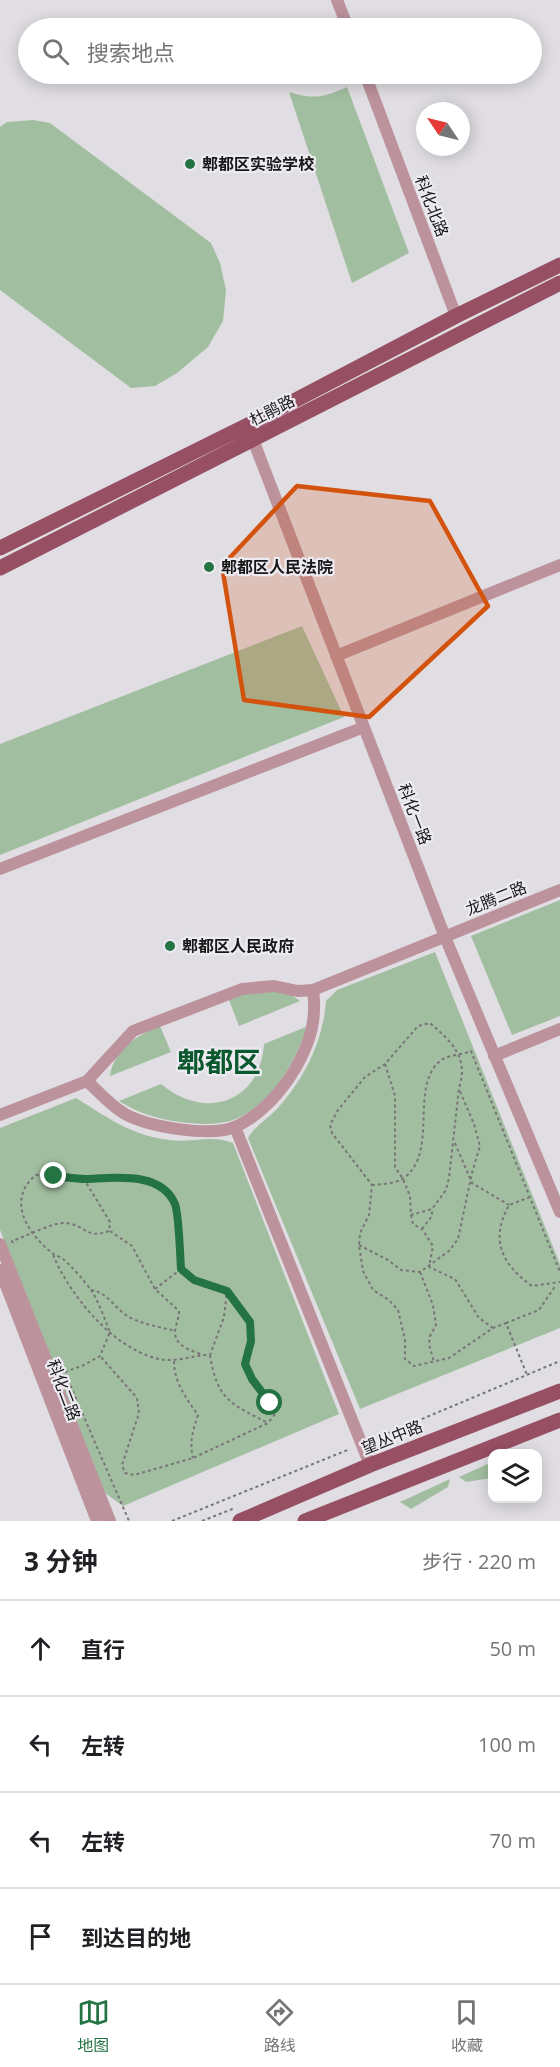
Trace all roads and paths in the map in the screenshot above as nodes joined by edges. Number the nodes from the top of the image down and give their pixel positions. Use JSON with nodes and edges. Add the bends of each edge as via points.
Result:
{"nodes":[{"id":1,"x":337,"y":0,"type":"edge"},
{"id":2,"x":344,"y":18,"type":"edge"},
{"id":3,"x":369,"y":84,"type":"edge"},
{"id":4,"x":560,"y":265,"type":"edge"},
{"id":5,"x":560,"y":283,"type":"edge"},
{"id":6,"x":456,"y":316,"type":"junction"},
{"id":7,"x":250,"y":433,"type":"junction"},
{"id":8,"x":0,"y":548,"type":"edge"},
{"id":9,"x":1,"y":565,"type":"edge"},
{"id":10,"x":560,"y":565,"type":"edge"},
{"id":11,"x":336,"y":656,"type":"junction"},
{"id":12,"x":364,"y":727,"type":"junction"},
{"id":13,"x":0,"y":869,"type":"edge"},
{"id":14,"x":560,"y":890,"type":"edge"},
{"id":15,"x":445,"y":937,"type":"junction"},
{"id":16,"x":313,"y":990,"type":"junction"},
{"id":17,"x":560,"y":1029,"type":"edge"},
{"id":18,"x":460,"y":1056,"type":"junction"},
{"id":19,"x":494,"y":1056,"type":"junction"},
{"id":20,"x":385,"y":1064,"type":"junction"},
{"id":21,"x":87,"y":1081,"type":"junction"},
{"id":22,"x":459,"y":1088,"type":"junction"},
{"id":23,"x":0,"y":1115,"type":"edge"},
{"id":24,"x":235,"y":1127,"type":"junction"},
{"id":25,"x":454,"y":1140,"type":"junction"},
{"id":26,"x":84,"y":1179,"type":"junction"},
{"id":27,"x":403,"y":1179,"type":"junction"},
{"id":28,"x":472,"y":1183,"type":"junction"},
{"id":29,"x":372,"y":1185,"type":"junction"},
{"id":30,"x":530,"y":1197,"type":"junction"},
{"id":31,"x":509,"y":1205,"type":"junction"},
{"id":32,"x":432,"y":1209,"type":"junction"},
{"id":33,"x":560,"y":1212,"type":"edge"},
{"id":34,"x":411,"y":1215,"type":"junction"},
{"id":35,"x":422,"y":1229,"type":"junction"},
{"id":36,"x":110,"y":1231,"type":"junction"},
{"id":37,"x":32,"y":1234,"type":"junction"},
{"id":38,"x":0,"y":1244,"type":"edge"},
{"id":39,"x":359,"y":1245,"type":"junction"},
{"id":40,"x":16,"y":1252,"type":"dead end"},
{"id":41,"x":52,"y":1254,"type":"junction"},
{"id":42,"x":429,"y":1267,"type":"junction"},
{"id":43,"x":181,"y":1269,"type":"junction"},
{"id":44,"x":0,"y":1270,"type":"edge"},
{"id":45,"x":420,"y":1272,"type":"junction"},
{"id":46,"x":560,"y":1272,"type":"edge"},
{"id":47,"x":558,"y":1283,"type":"edge"},
{"id":48,"x":155,"y":1289,"type":"junction"},
{"id":49,"x":91,"y":1290,"type":"junction"},
{"id":50,"x":227,"y":1291,"type":"junction"},
{"id":51,"x":506,"y":1323,"type":"junction"},
{"id":52,"x":493,"y":1328,"type":"junction"},
{"id":53,"x":175,"y":1331,"type":"junction"},
{"id":54,"x":110,"y":1332,"type":"junction"},
{"id":55,"x":203,"y":1355,"type":"junction"},
{"id":56,"x":210,"y":1355,"type":"junction"},
{"id":57,"x":100,"y":1356,"type":"junction"},
{"id":58,"x":174,"y":1361,"type":"junction"},
{"id":59,"x":434,"y":1362,"type":"junction"},
{"id":60,"x":527,"y":1375,"type":"dead end"},
{"id":61,"x":560,"y":1391,"type":"edge"},
{"id":62,"x":560,"y":1420,"type":"edge"},
{"id":63,"x":268,"y":1423,"type":"junction"},
{"id":64,"x":193,"y":1458,"type":"junction"},
{"id":65,"x":370,"y":1465,"type":"junction"},
{"id":66,"x":97,"y":1521,"type":"edge"},
{"id":67,"x":110,"y":1521,"type":"edge"},
{"id":68,"x":129,"y":1521,"type":"edge"},
{"id":69,"x":240,"y":1521,"type":"edge"},
{"id":70,"x":305,"y":1521,"type":"edge"}],
"edges":[{"from":1,"to":2,"type":"street"},
{"from":3,"to":6,"type":"street","name":"科化北路"},
{"from":4,"to":6,"type":"main road","name":"杜鹃路"},
{"from":5,"to":7,"type":"main road","name":"杜鹃路"},
{"from":6,"to":7,"type":"main road","name":"杜鹃路"},
{"from":7,"to":8,"type":"main road","name":"杜鹃路"},
{"from":7,"to":9,"type":"main road","name":"杜鹃路"},
{"from":7,"to":11,"type":"street","name":"科化一路"},
{"from":10,"to":11,"type":"street"},
{"from":11,"to":12,"type":"street","name":"科化一路"},
{"from":12,"to":13,"type":"street"},
{"from":12,"to":15,"type":"street","name":"科化一路"},
{"from":14,"to":15,"type":"street","name":"龙腾二路"},
{"from":15,"to":16,"type":"street","name":"龙腾二路"},
{"from":15,"to":19,"type":"street","name":"科化一路"},
{"from":16,"to":21,"type":"street","via":[[242,989],[133,1031]]},
{"from":16,"to":24,"type":"street","via":[[313,1026],[291,1076],[256,1114]]},
{"from":17,"to":19,"type":"street"},
{"from":18,"to":20,"type":"path","via":[[430,1023],[418,1026]]},
{"from":18,"to":22,"type":"path"},
{"from":18,"to":27,"type":"path","via":[[441,1059],[430,1072],[416,1164]]},
{"from":18,"to":30,"type":"path","via":[[471,1051]]},
{"from":19,"to":33,"type":"street","name":"科化一路"},
{"from":20,"to":27,"type":"path","via":[[395,1096],[395,1167]]},
{"from":20,"to":29,"type":"path","via":[[365,1077],[330,1125]]},
{"from":21,"to":23,"type":"street"},
{"from":21,"to":24,"type":"street","via":[[124,1113],[146,1123],[212,1131]]},
{"from":22,"to":25,"type":"path"},
{"from":22,"to":28,"type":"path","via":[[480,1146]]},
{"from":24,"to":65,"type":"street"},
{"from":25,"to":28,"type":"path"},
{"from":25,"to":32,"type":"path","via":[[446,1190]]},
{"from":26,"to":36,"type":"path","via":[[110,1222]]},
{"from":26,"to":37,"type":"path","via":[[36,1175],[27,1182],[21,1196],[23,1216]]},
{"from":26,"to":43,"type":"path","via":[[120,1176],[152,1183],[167,1192],[176,1205]]},
{"from":27,"to":29,"type":"path"},
{"from":27,"to":34,"type":"path","via":[[410,1196]]},
{"from":28,"to":31,"type":"path"},
{"from":28,"to":42,"type":"path","via":[[458,1239]]},
{"from":29,"to":39,"type":"path","via":[[369,1215]]},
{"from":30,"to":31,"type":"path"},
{"from":30,"to":46,"type":"path"},
{"from":31,"to":47,"type":"path","via":[[499,1233],[505,1260],[516,1275],[532,1286]]},
{"from":32,"to":34,"type":"path"},
{"from":32,"to":35,"type":"path","via":[[432,1216]]},
{"from":34,"to":35,"type":"path","via":[[413,1224]]},
{"from":35,"to":42,"type":"path","via":[[433,1246]]},
{"from":36,"to":37,"type":"path","via":[[98,1235],[62,1223]]},
{"from":36,"to":48,"type":"path","via":[[132,1246]]},
{"from":37,"to":40,"type":"path","via":[[12,1241]]},
{"from":37,"to":41,"type":"path"},
{"from":38,"to":67,"type":"street"},
{"from":39,"to":45,"type":"path","via":[[400,1270]]},
{"from":39,"to":59,"type":"path","via":[[363,1271],[373,1290],[398,1310],[405,1359],[414,1366]]},
{"from":41,"to":49,"type":"path","via":[[64,1260]]},
{"from":41,"to":54,"type":"path","via":[[74,1292]]},
{"from":42,"to":45,"type":"path"},
{"from":42,"to":52,"type":"path","via":[[455,1280],[479,1318]]},
{"from":43,"to":48,"type":"path"},
{"from":43,"to":50,"type":"path","via":[[194,1280]]},
{"from":44,"to":66,"type":"street","name":"科化二路"},
{"from":45,"to":59,"type":"path","via":[[433,1305],[436,1325],[429,1344]]},
{"from":47,"to":51,"type":"path","via":[[539,1310]]},
{"from":48,"to":53,"type":"path","via":[[179,1311]]},
{"from":49,"to":53,"type":"path","via":[[100,1291],[132,1319]]},
{"from":49,"to":54,"type":"path"},
{"from":50,"to":56,"type":"path","via":[[224,1317]]},
{"from":50,"to":63,"type":"path","via":[[250,1322],[251,1341],[245,1364],[276,1413]]},
{"from":51,"to":52,"type":"path"},
{"from":51,"to":60,"type":"path"},
{"from":52,"to":59,"type":"path","via":[[449,1358]]},
{"from":53,"to":55,"type":"path","via":[[185,1348]]},
{"from":54,"to":57,"type":"path"},
{"from":54,"to":58,"type":"path","via":[[129,1347],[155,1359]]},
{"from":55,"to":56,"type":"path"},
{"from":55,"to":58,"type":"path"},
{"from":56,"to":63,"type":"path","via":[[216,1383],[223,1394],[232,1404]]},
{"from":57,"to":64,"type":"path","via":[[137,1398],[139,1413],[122,1465],[125,1473],[134,1475]]},
{"from":57,"to":68,"type":"path","via":[[64,1371]]},
{"from":58,"to":64,"type":"path","via":[[178,1384],[198,1415],[190,1447]]},
{"from":61,"to":65,"type":"main road","name":"望丛中路"},
{"from":62,"to":70,"type":"main road"},
{"from":63,"to":64,"type":"path"},
{"from":65,"to":69,"type":"main road","name":"望丛中路"}]}
